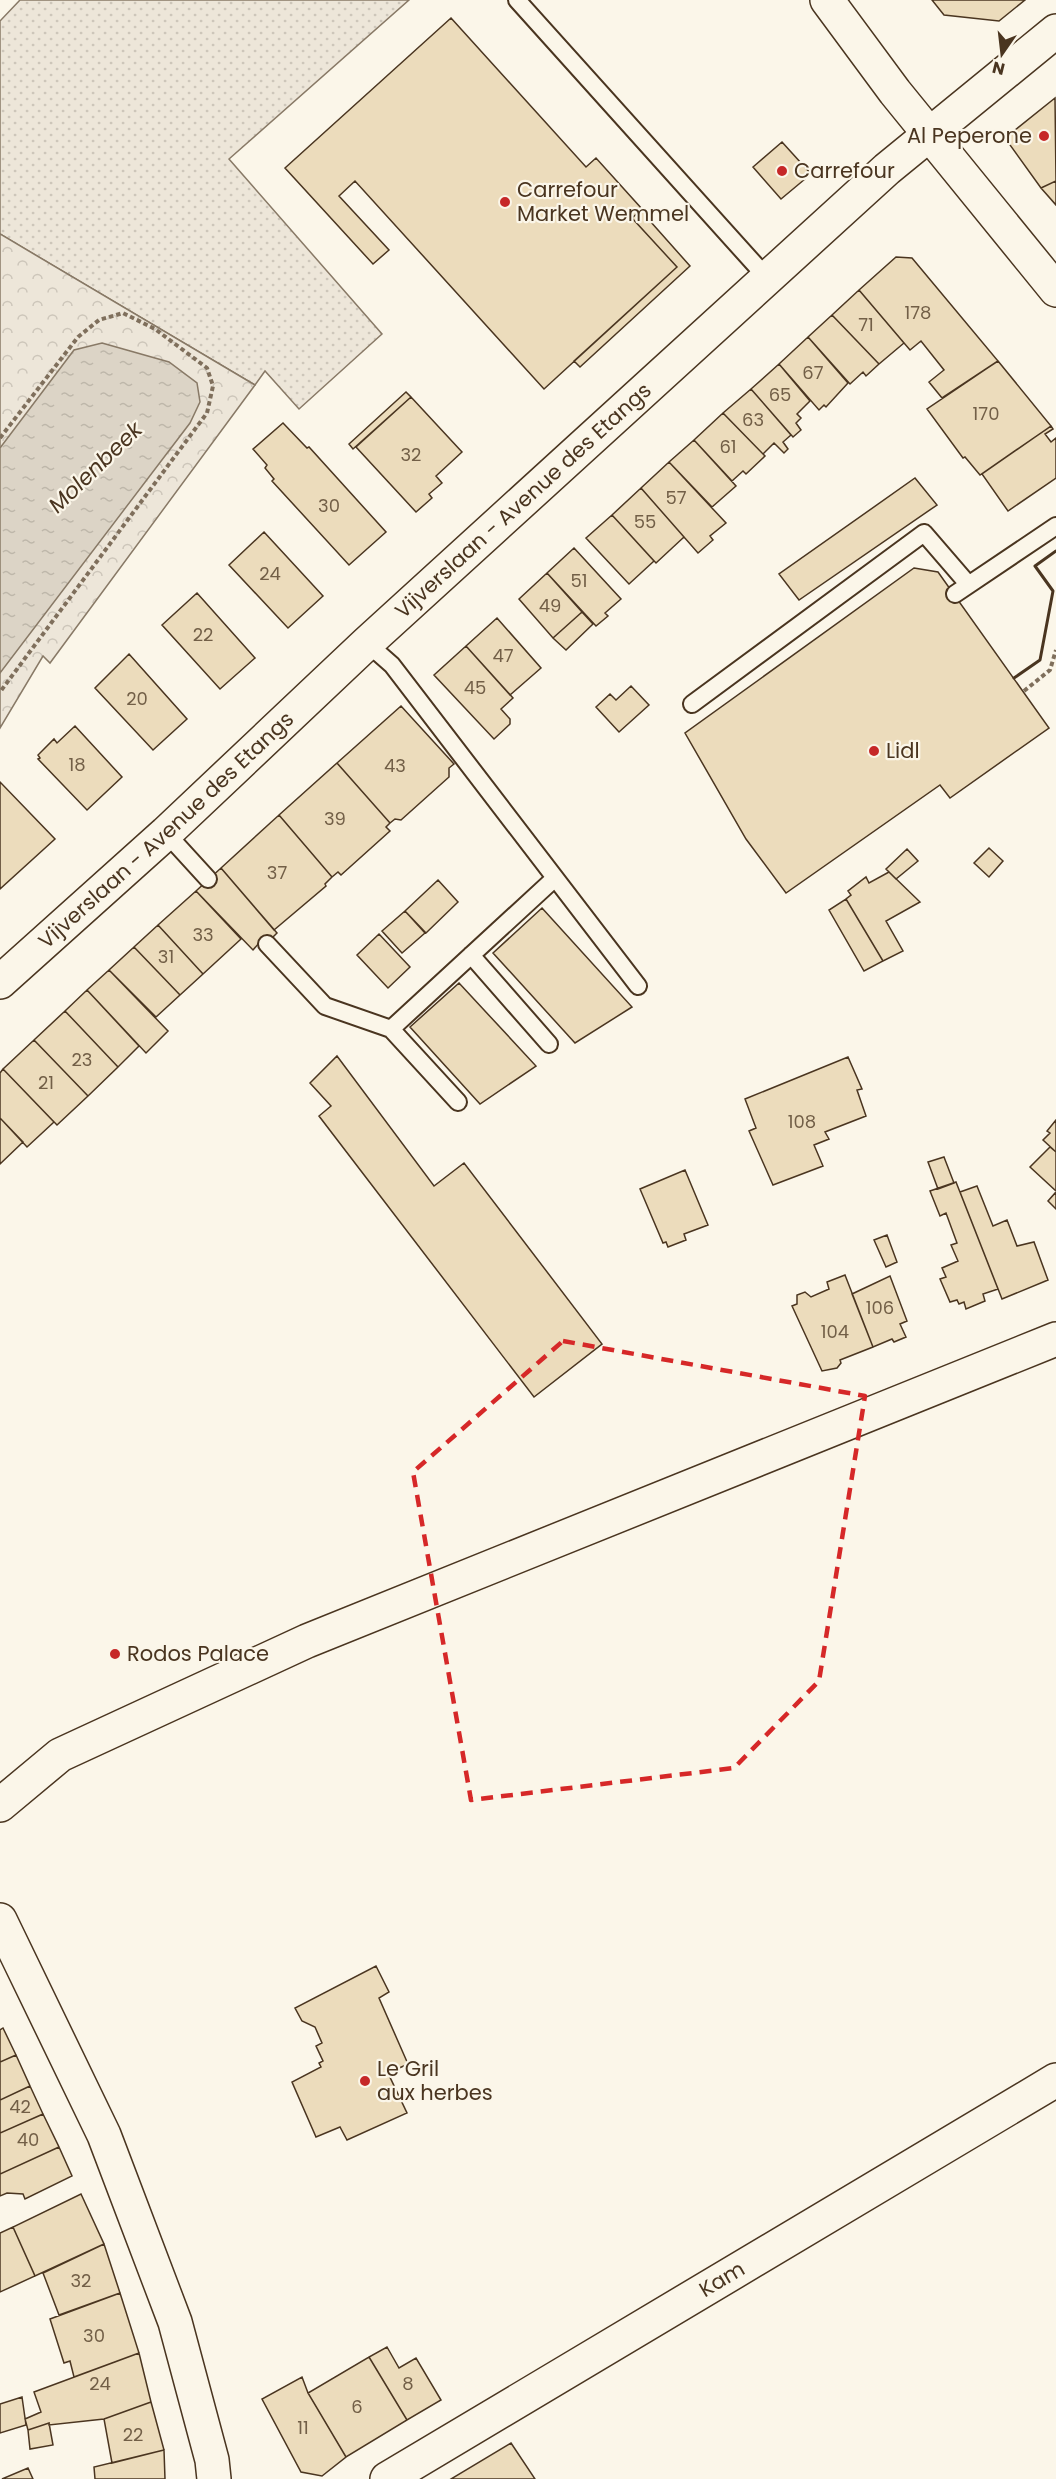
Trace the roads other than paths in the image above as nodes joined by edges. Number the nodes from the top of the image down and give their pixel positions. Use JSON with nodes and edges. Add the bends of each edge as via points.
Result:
{"nodes":[{"id":1,"x":517,"y":0,"type":"edge"},
{"id":2,"x":827,"y":0,"type":"edge"},
{"id":3,"x":1056,"y":31,"type":"edge"},
{"id":4,"x":930,"y":133,"type":"junction"},
{"id":5,"x":768,"y":279,"type":"junction"},
{"id":6,"x":1056,"y":290,"type":"edge"},
{"id":7,"x":1056,"y":526,"type":"edge"},
{"id":8,"x":367,"y":643,"type":"junction"},
{"id":9,"x":692,"y":704,"type":"dead end"},
{"id":10,"x":166,"y":833,"type":"junction"},
{"id":11,"x":555,"y":878,"type":"junction"},
{"id":12,"x":208,"y":879,"type":"dead end"},
{"id":13,"x":267,"y":944,"type":"dead end"},
{"id":14,"x":471,"y":955,"type":"junction"},
{"id":15,"x":0,"y":982,"type":"edge"},
{"id":16,"x":638,"y":986,"type":"dead end"},
{"id":17,"x":391,"y":1029,"type":"junction"},
{"id":18,"x":549,"y":1044,"type":"dead end"},
{"id":19,"x":459,"y":1102,"type":"dead end"},
{"id":20,"x":1056,"y":1339,"type":"edge"},
{"id":21,"x":0,"y":1805,"type":"edge"},
{"id":22,"x":0,"y":1920,"type":"edge"},
{"id":23,"x":1056,"y":2080,"type":"edge"},
{"id":24,"x":214,"y":2479,"type":"edge"},
{"id":25,"x":387,"y":2479,"type":"edge"}],
"edges":[{"from":1,"to":5,"type":"lane"},
{"from":2,"to":4,"type":"street"},
{"from":3,"to":4,"type":"street","name":"Vijverslaan - Avenue des Etangs"},
{"from":4,"to":5,"type":"street","name":"Vijverslaan - Avenue des Etangs"},
{"from":4,"to":6,"type":"street"},
{"from":5,"to":8,"type":"street","name":"Vijverslaan - Avenue des Etangs"},
{"from":7,"to":9,"type":"lane","via":[[962,589],[924,533]]},
{"from":8,"to":10,"type":"street","name":"Vijverslaan - Avenue des Etangs"},
{"from":8,"to":11,"type":"lane","via":[[392,666]]},
{"from":10,"to":12,"type":"lane"},
{"from":10,"to":15,"type":"street","name":"Vijverslaan - Avenue des Etangs"},
{"from":11,"to":14,"type":"lane"},
{"from":11,"to":16,"type":"lane"},
{"from":13,"to":17,"type":"lane","via":[[325,1006]]},
{"from":14,"to":17,"type":"lane"},
{"from":14,"to":18,"type":"lane"},
{"from":17,"to":19,"type":"lane"},
{"from":20,"to":21,"type":"street","via":[[307,1641],[60,1755]]},
{"from":22,"to":24,"type":"street","via":[[104,2135],[175,2322]]},
{"from":23,"to":25,"type":"street","name":"Kam"}]}
